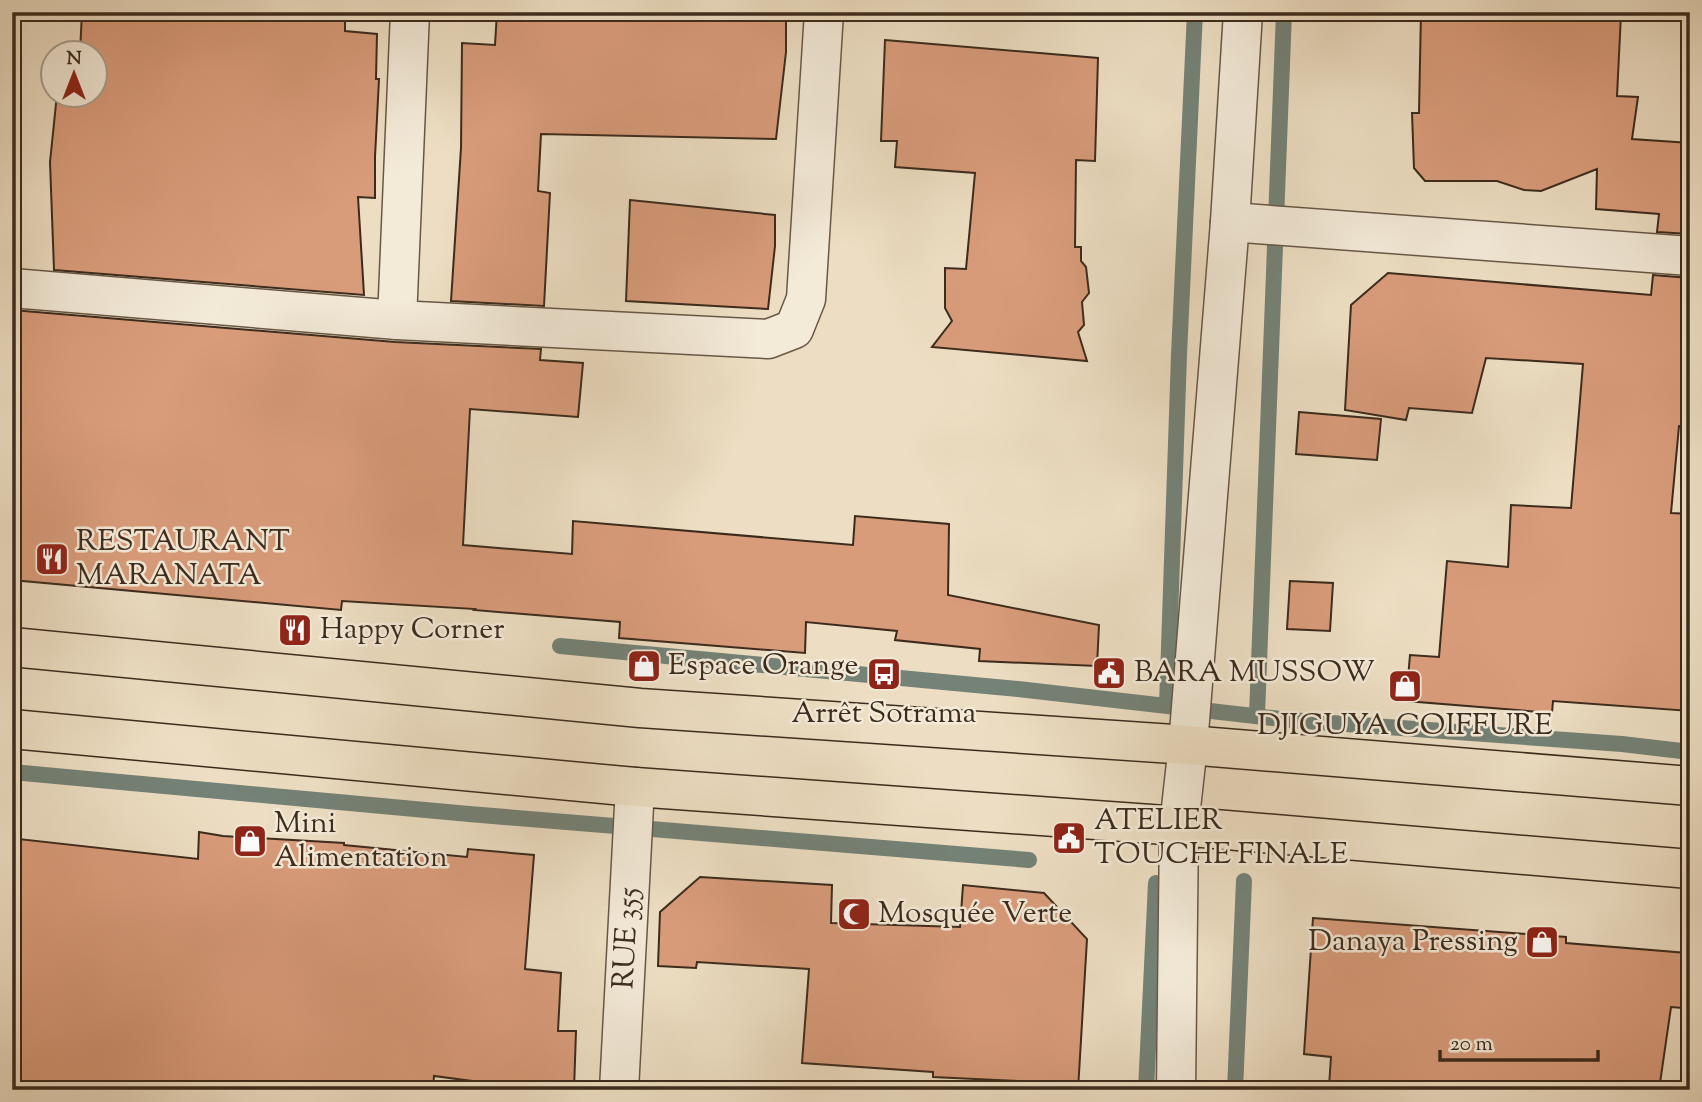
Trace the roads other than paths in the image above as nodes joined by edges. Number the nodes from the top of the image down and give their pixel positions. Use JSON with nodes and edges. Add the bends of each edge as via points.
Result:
{"nodes":[{"id":1,"x":410,"y":12,"type":"edge"},
{"id":2,"x":824,"y":12,"type":"edge"},
{"id":3,"x":1243,"y":12,"type":"edge"},
{"id":4,"x":1230,"y":222,"type":"junction"},
{"id":5,"x":1690,"y":256,"type":"edge"},
{"id":6,"x":12,"y":288,"type":"edge"},
{"id":7,"x":397,"y":320,"type":"junction"},
{"id":8,"x":12,"y":647,"type":"edge"},
{"id":9,"x":12,"y":729,"type":"edge"},
{"id":10,"x":1188,"y":745,"type":"junction"},
{"id":11,"x":1690,"y":786,"type":"edge"},
{"id":12,"x":635,"y":787,"type":"junction"},
{"id":13,"x":1180,"y":826,"type":"junction"},
{"id":14,"x":1690,"y":869,"type":"edge"},
{"id":15,"x":619,"y":1090,"type":"edge"},
{"id":16,"x":1176,"y":1090,"type":"edge"}],
"edges":[{"from":1,"to":7,"type":"street"},
{"from":2,"to":7,"type":"street","via":[[806,299],[794,329],[768,339]]},
{"from":3,"to":4,"type":"street"},
{"from":4,"to":5,"type":"street"},
{"from":4,"to":10,"type":"street"},
{"from":6,"to":7,"type":"street"},
{"from":8,"to":10,"type":"main road","via":[[639,708]]},
{"from":9,"to":12,"type":"main road"},
{"from":10,"to":11,"type":"main road"},
{"from":10,"to":13,"type":"street"},
{"from":12,"to":13,"type":"main road"},
{"from":12,"to":15,"type":"street","name":"RUE 355"},
{"from":13,"to":14,"type":"main road"},
{"from":13,"to":16,"type":"street"}]}
